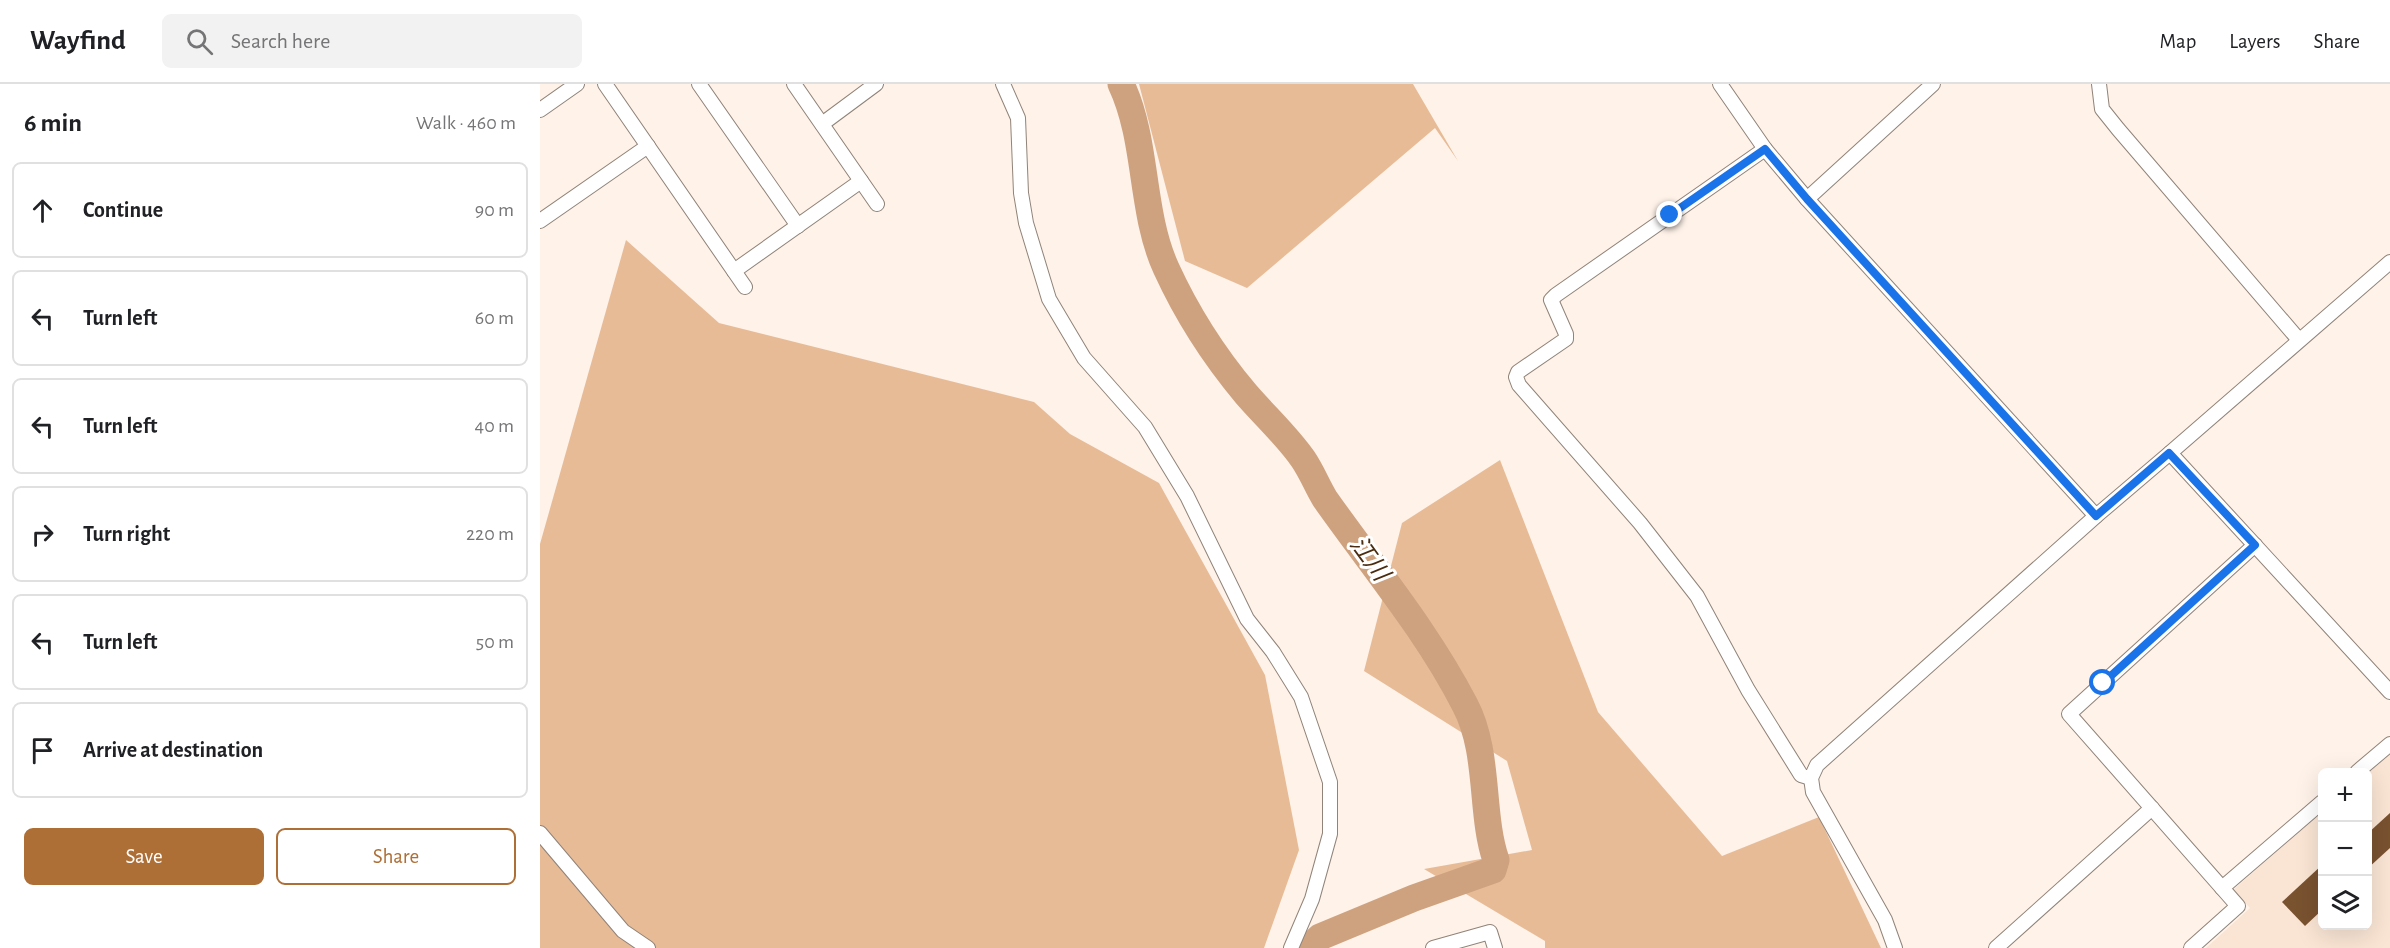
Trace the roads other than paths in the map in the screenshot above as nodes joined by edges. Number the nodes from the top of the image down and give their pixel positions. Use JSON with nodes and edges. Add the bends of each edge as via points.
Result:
{"nodes":[{"id":1,"x":577,"y":84,"type":"edge"},
{"id":2,"x":605,"y":84,"type":"edge"},
{"id":3,"x":699,"y":84,"type":"edge"},
{"id":4,"x":794,"y":84,"type":"edge"},
{"id":5,"x":876,"y":84,"type":"edge"},
{"id":6,"x":1003,"y":84,"type":"edge"},
{"id":7,"x":1720,"y":84,"type":"edge"},
{"id":8,"x":1933,"y":84,"type":"edge"},
{"id":9,"x":2099,"y":84,"type":"edge"},
{"id":10,"x":540,"y":110,"type":"edge"},
{"id":11,"x":822,"y":124,"type":"junction"},
{"id":12,"x":648,"y":146,"type":"junction"},
{"id":13,"x":1765,"y":149,"type":"junction"},
{"id":14,"x":861,"y":181,"type":"junction"},
{"id":15,"x":1807,"y":199,"type":"junction"},
{"id":16,"x":877,"y":204,"type":"dead end"},
{"id":17,"x":540,"y":221,"type":"edge"},
{"id":18,"x":798,"y":226,"type":"junction"},
{"id":19,"x":2390,"y":262,"type":"edge"},
{"id":20,"x":734,"y":271,"type":"junction"},
{"id":21,"x":745,"y":287,"type":"dead end"},
{"id":22,"x":2299,"y":340,"type":"junction"},
{"id":23,"x":2169,"y":453,"type":"junction"},
{"id":24,"x":2096,"y":516,"type":"junction"},
{"id":25,"x":2255,"y":545,"type":"junction"},
{"id":26,"x":2390,"y":692,"type":"edge"},
{"id":27,"x":2390,"y":744,"type":"edge"},
{"id":28,"x":2362,"y":768,"type":"edge"},
{"id":29,"x":1811,"y":778,"type":"junction"},
{"id":30,"x":2318,"y":805,"type":"edge"},
{"id":31,"x":2152,"y":808,"type":"junction"},
{"id":32,"x":540,"y":833,"type":"edge"},
{"id":33,"x":2222,"y":888,"type":"junction"},
{"id":34,"x":648,"y":948,"type":"edge"},
{"id":35,"x":1291,"y":948,"type":"edge"},
{"id":36,"x":1433,"y":948,"type":"edge"},
{"id":37,"x":1495,"y":948,"type":"edge"},
{"id":38,"x":1895,"y":948,"type":"edge"},
{"id":39,"x":1996,"y":948,"type":"edge"},
{"id":40,"x":2191,"y":948,"type":"edge"}],
"edges":[{"from":1,"to":10,"type":"street"},
{"from":2,"to":12,"type":"street"},
{"from":3,"to":18,"type":"street"},
{"from":4,"to":11,"type":"street"},
{"from":5,"to":11,"type":"street"},
{"from":6,"to":35,"type":"street","via":[[1018,118],[1026,223],[1049,299],[1084,358],[1145,427],[1187,496],[1247,619],[1274,652],[1301,697],[1330,782],[1330,834],[1312,899]]},
{"from":7,"to":13,"type":"street"},
{"from":8,"to":15,"type":"street"},
{"from":9,"to":22,"type":"street","via":[[2102,109]]},
{"from":11,"to":14,"type":"street"},
{"from":12,"to":17,"type":"street"},
{"from":12,"to":20,"type":"street"},
{"from":13,"to":15,"type":"street"},
{"from":13,"to":29,"type":"street","via":[[1556,295],[1551,300],[1566,339],[1516,377],[1697,596],[1759,709],[1801,775]]},
{"from":14,"to":16,"type":"street"},
{"from":14,"to":18,"type":"street"},
{"from":15,"to":24,"type":"street"},
{"from":18,"to":20,"type":"street"},
{"from":19,"to":22,"type":"street"},
{"from":20,"to":21,"type":"street"},
{"from":22,"to":23,"type":"street"},
{"from":23,"to":24,"type":"street"},
{"from":23,"to":25,"type":"street"},
{"from":24,"to":29,"type":"street","via":[[1817,765]]},
{"from":25,"to":26,"type":"street"},
{"from":25,"to":31,"type":"street","via":[[2069,714]]},
{"from":27,"to":28,"type":"street"},
{"from":29,"to":38,"type":"street","via":[[1813,792],[1885,920]]},
{"from":30,"to":33,"type":"street"},
{"from":31,"to":33,"type":"street"},
{"from":31,"to":39,"type":"street"},
{"from":32,"to":34,"type":"street","via":[[623,932]]},
{"from":33,"to":40,"type":"street","via":[[2238,906]]},
{"from":36,"to":37,"type":"street","via":[[1490,932]]}]}
